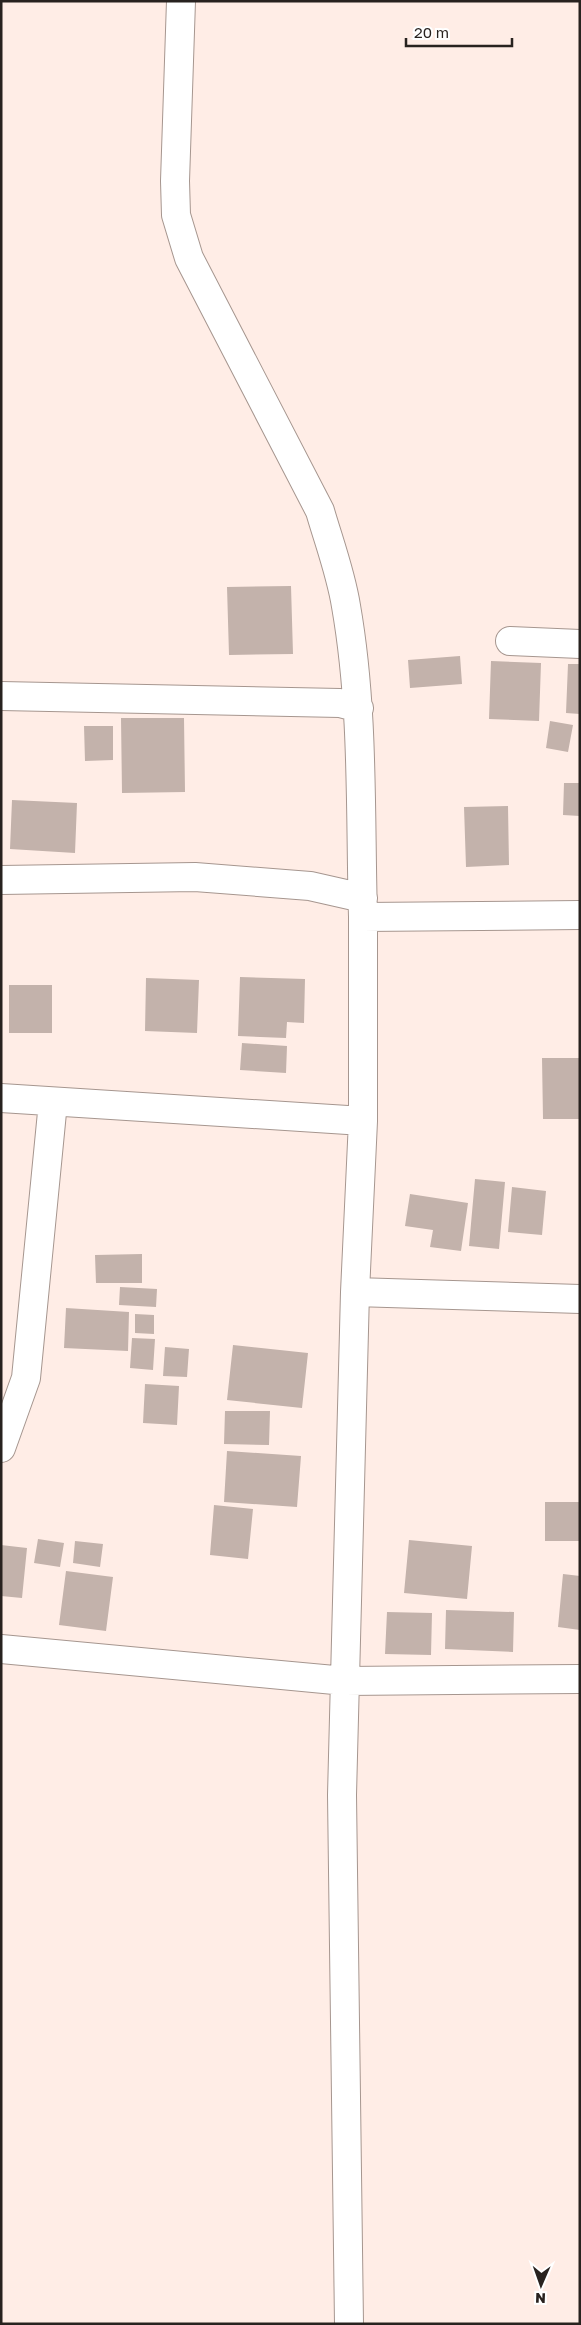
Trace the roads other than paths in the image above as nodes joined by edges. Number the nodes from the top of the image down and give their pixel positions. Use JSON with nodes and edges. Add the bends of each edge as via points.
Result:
{"nodes":[{"id":1,"x":181,"y":1,"type":"edge"},
{"id":2,"x":510,"y":641,"type":"dead end"},
{"id":3,"x":580,"y":644,"type":"edge"},
{"id":4,"x":1,"y":696,"type":"edge"},
{"id":5,"x":359,"y":708,"type":"junction"},
{"id":6,"x":1,"y":880,"type":"edge"},
{"id":7,"x":363,"y":907,"type":"junction"},
{"id":8,"x":580,"y":915,"type":"edge"},
{"id":9,"x":1,"y":1098,"type":"edge"},
{"id":10,"x":54,"y":1102,"type":"junction"},
{"id":11,"x":363,"y":1121,"type":"junction"},
{"id":12,"x":355,"y":1292,"type":"junction"},
{"id":13,"x":580,"y":1299,"type":"edge"},
{"id":14,"x":1,"y":1448,"type":"edge"},
{"id":15,"x":1,"y":1648,"type":"edge"},
{"id":16,"x":580,"y":1679,"type":"edge"},
{"id":17,"x":345,"y":1681,"type":"junction"},
{"id":18,"x":349,"y":2324,"type":"edge"}],
"edges":[{"from":1,"to":5,"type":"street","via":[[176,215],[189,258],[320,511],[346,605]]},
{"from":2,"to":3,"type":"street"},
{"from":4,"to":5,"type":"street","via":[[340,703]]},
{"from":5,"to":7,"type":"street"},
{"from":6,"to":7,"type":"street","via":[[195,876],[310,886]]},
{"from":7,"to":8,"type":"street"},
{"from":7,"to":11,"type":"street"},
{"from":9,"to":10,"type":"street"},
{"from":10,"to":11,"type":"street"},
{"from":10,"to":14,"type":"street","via":[[26,1378]]},
{"from":11,"to":12,"type":"street"},
{"from":12,"to":13,"type":"street"},
{"from":12,"to":17,"type":"street"},
{"from":15,"to":17,"type":"street"},
{"from":16,"to":17,"type":"street"},
{"from":17,"to":18,"type":"street","via":[[342,1795]]}]}
